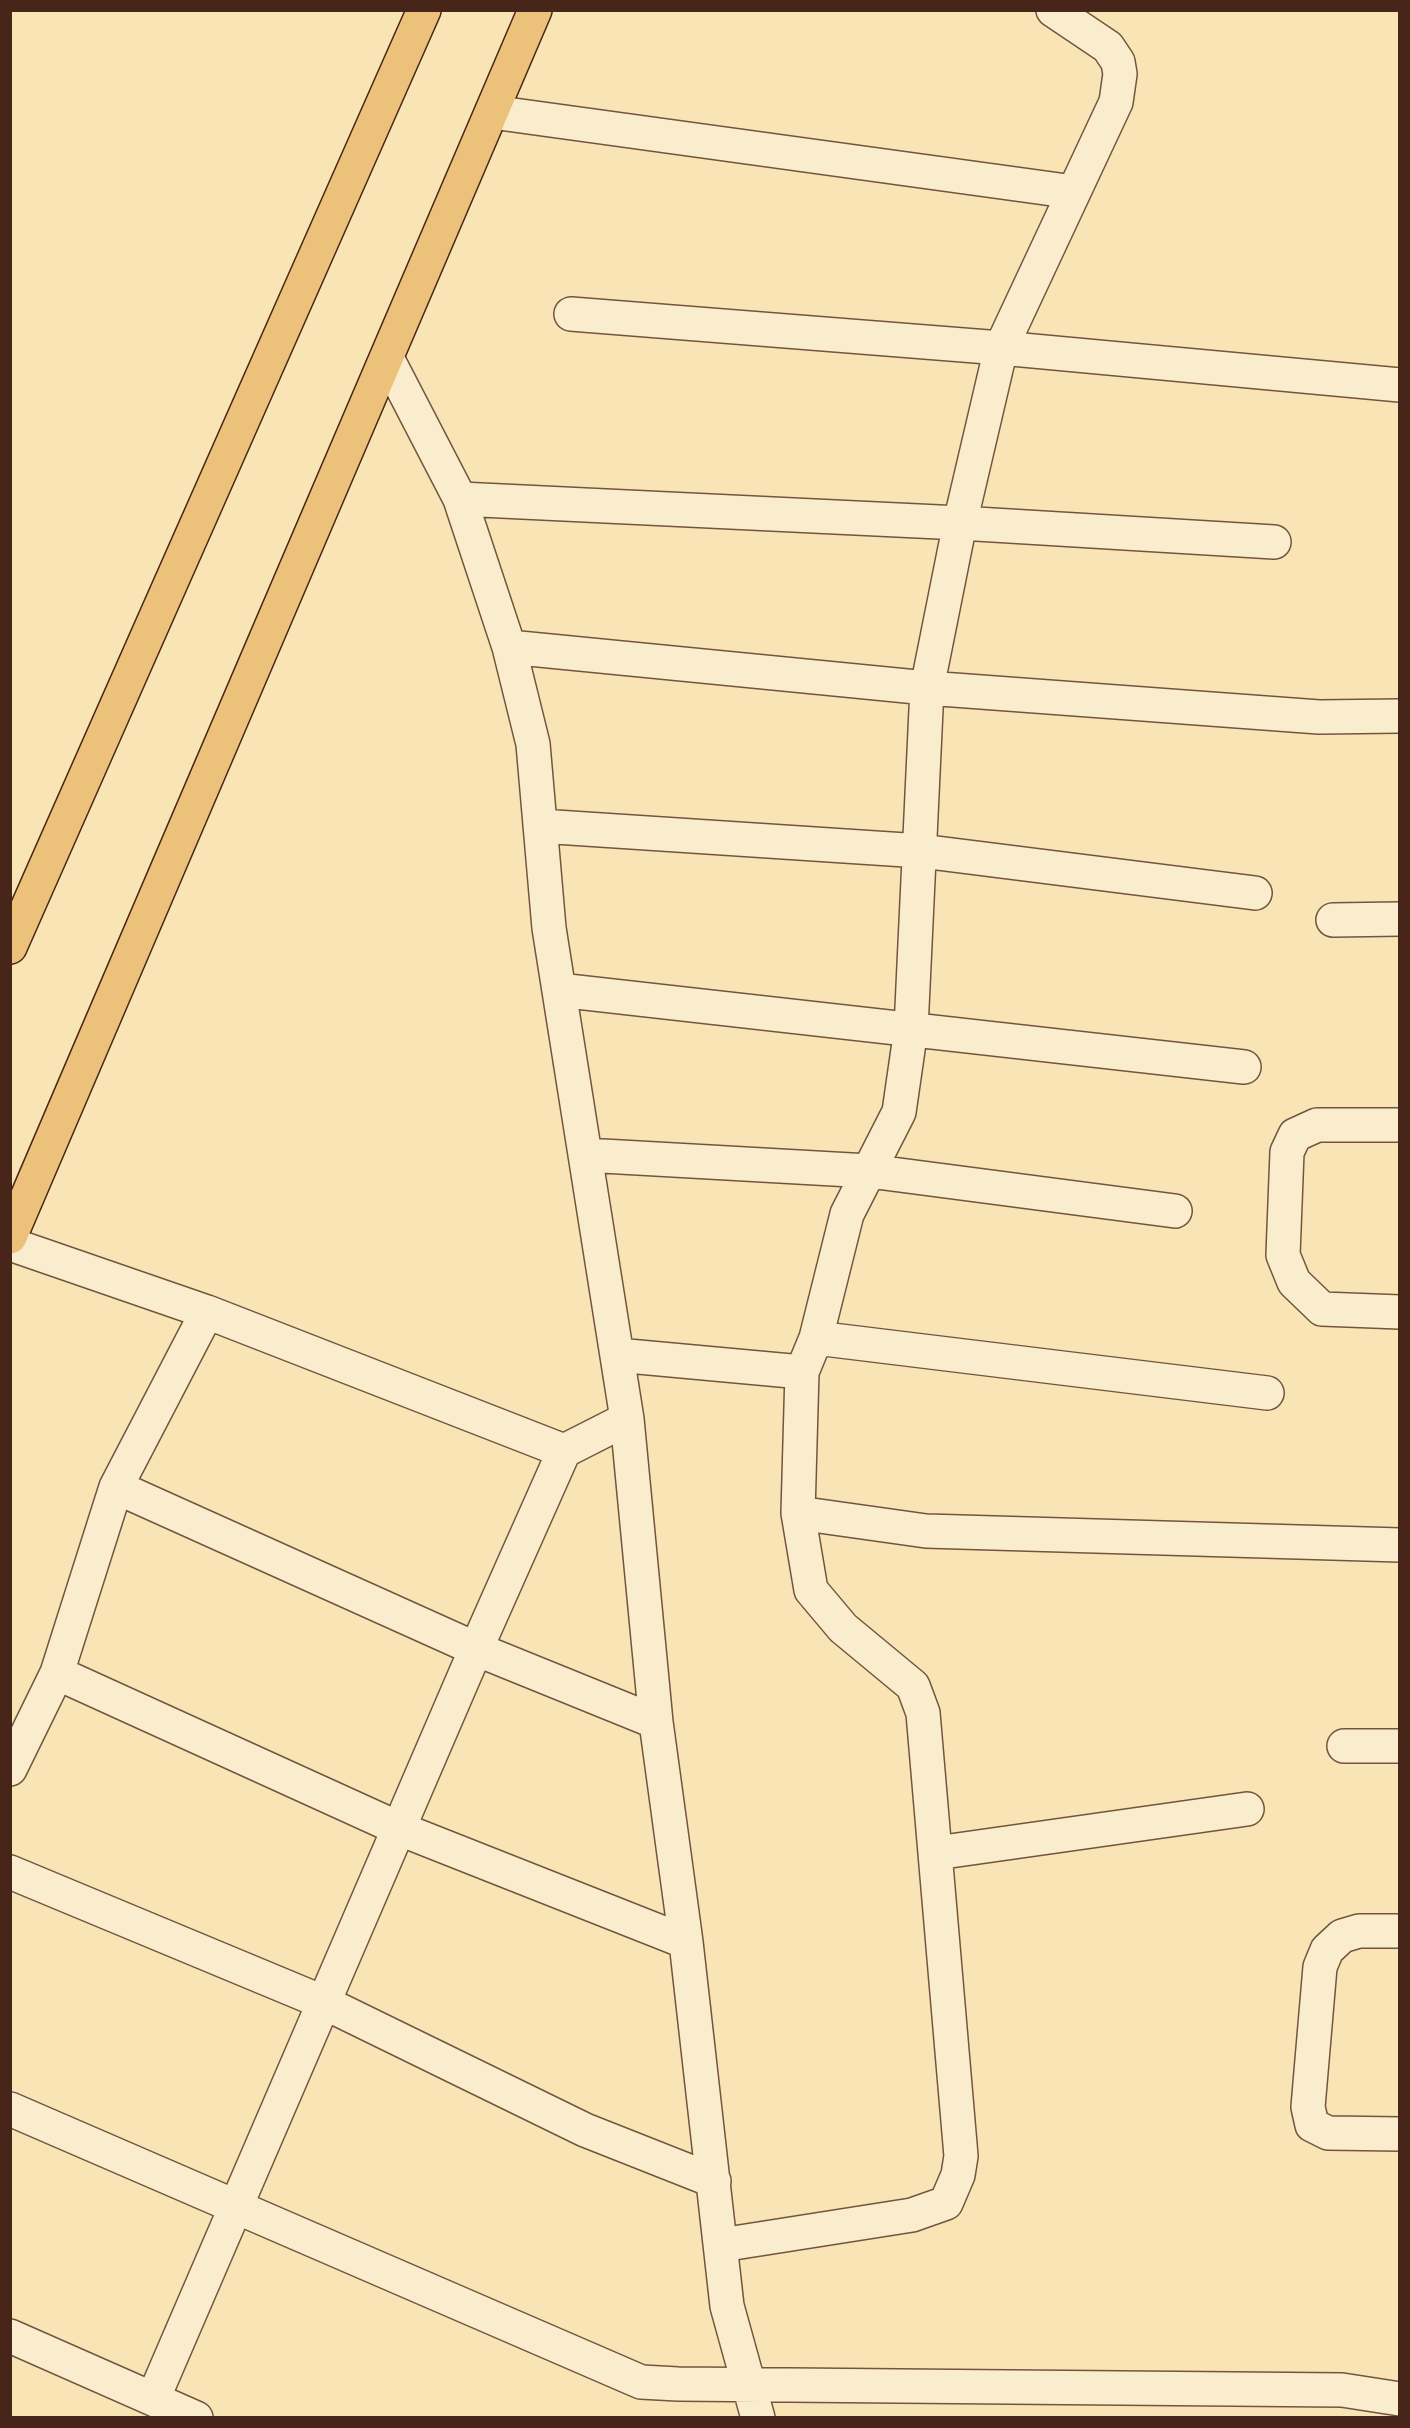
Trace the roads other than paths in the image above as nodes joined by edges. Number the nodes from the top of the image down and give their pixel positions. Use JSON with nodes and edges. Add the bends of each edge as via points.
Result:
{"nodes":[{"id":1,"x":424,"y":10,"type":"edge"},
{"id":2,"x":535,"y":10,"type":"edge"},
{"id":3,"x":1053,"y":10,"type":"edge"},
{"id":4,"x":492,"y":112,"type":"junction"},
{"id":5,"x":1074,"y":192,"type":"junction"},
{"id":6,"x":571,"y":314,"type":"dead end"},
{"id":7,"x":1001,"y":348,"type":"junction"},
{"id":8,"x":387,"y":358,"type":"junction"},
{"id":9,"x":1400,"y":385,"type":"edge"},
{"id":10,"x":460,"y":499,"type":"junction"},
{"id":11,"x":960,"y":523,"type":"junction"},
{"id":12,"x":1274,"y":542,"type":"dead end"},
{"id":13,"x":509,"y":647,"type":"junction"},
{"id":14,"x":927,"y":688,"type":"junction"},
{"id":15,"x":1400,"y":716,"type":"edge"},
{"id":16,"x":540,"y":826,"type":"junction"},
{"id":17,"x":921,"y":851,"type":"junction"},
{"id":18,"x":1255,"y":893,"type":"dead end"},
{"id":19,"x":1400,"y":919,"type":"edge"},
{"id":20,"x":1333,"y":920,"type":"dead end"},
{"id":21,"x":10,"y":947,"type":"edge"},
{"id":22,"x":559,"y":990,"type":"junction"},
{"id":23,"x":911,"y":1029,"type":"junction"},
{"id":24,"x":1244,"y":1067,"type":"dead end"},
{"id":25,"x":1400,"y":1125,"type":"edge"},
{"id":26,"x":585,"y":1155,"type":"junction"},
{"id":27,"x":869,"y":1172,"type":"junction"},
{"id":28,"x":1175,"y":1210,"type":"dead end"},
{"id":29,"x":10,"y":1237,"type":"edge"},
{"id":30,"x":10,"y":1244,"type":"edge"},
{"id":31,"x":207,"y":1312,"type":"junction"},
{"id":32,"x":1400,"y":1312,"type":"edge"},
{"id":33,"x":816,"y":1338,"type":"junction"},
{"id":34,"x":617,"y":1355,"type":"junction"},
{"id":35,"x":802,"y":1372,"type":"junction"},
{"id":36,"x":1267,"y":1393,"type":"dead end"},
{"id":37,"x":627,"y":1419,"type":"junction"},
{"id":38,"x":564,"y":1450,"type":"junction"},
{"id":39,"x":116,"y":1487,"type":"junction"},
{"id":40,"x":798,"y":1513,"type":"junction"},
{"id":41,"x":1400,"y":1545,"type":"edge"},
{"id":42,"x":476,"y":1649,"type":"junction"},
{"id":43,"x":57,"y":1673,"type":"junction"},
{"id":44,"x":656,"y":1722,"type":"junction"},
{"id":45,"x":1344,"y":1746,"type":"dead end"},
{"id":46,"x":1400,"y":1746,"type":"edge"},
{"id":47,"x":10,"y":1769,"type":"edge"},
{"id":48,"x":1247,"y":1809,"type":"dead end"},
{"id":49,"x":400,"y":1829,"type":"junction"},
{"id":50,"x":936,"y":1853,"type":"junction"},
{"id":51,"x":10,"y":1872,"type":"edge"},
{"id":52,"x":1400,"y":1931,"type":"edge"},
{"id":53,"x":687,"y":1942,"type":"junction"},
{"id":54,"x":325,"y":2003,"type":"junction"},
{"id":55,"x":10,"y":2109,"type":"edge"},
{"id":56,"x":1400,"y":2134,"type":"edge"},
{"id":57,"x":714,"y":2181,"type":"junction"},
{"id":58,"x":237,"y":2206,"type":"junction"},
{"id":59,"x":721,"y":2246,"type":"junction"},
{"id":60,"x":10,"y":2336,"type":"edge"},
{"id":61,"x":749,"y":2383,"type":"junction"},
{"id":62,"x":153,"y":2399,"type":"junction"},
{"id":63,"x":1400,"y":2399,"type":"edge"},
{"id":64,"x":1344,"y":2404,"type":"edge"},
{"id":65,"x":196,"y":2418,"type":"edge"},
{"id":66,"x":758,"y":2418,"type":"edge"}],
"edges":[{"from":1,"to":21,"type":"highway"},
{"from":2,"to":4,"type":"highway"},
{"from":3,"to":5,"type":"street","via":[[1108,47],[1118,62],[1120,74],[1116,102]]},
{"from":4,"to":5,"type":"street"},
{"from":4,"to":8,"type":"highway"},
{"from":5,"to":7,"type":"street"},
{"from":6,"to":7,"type":"street"},
{"from":7,"to":9,"type":"street"},
{"from":7,"to":11,"type":"street"},
{"from":8,"to":10,"type":"street"},
{"from":8,"to":29,"type":"highway"},
{"from":10,"to":11,"type":"street"},
{"from":10,"to":13,"type":"street"},
{"from":11,"to":12,"type":"street"},
{"from":11,"to":14,"type":"street"},
{"from":13,"to":14,"type":"street"},
{"from":13,"to":16,"type":"street","via":[[533,744]]},
{"from":14,"to":15,"type":"street","via":[[1319,717]]},
{"from":14,"to":17,"type":"street"},
{"from":16,"to":17,"type":"street"},
{"from":16,"to":22,"type":"street"},
{"from":17,"to":18,"type":"street"},
{"from":17,"to":23,"type":"street"},
{"from":19,"to":20,"type":"street"},
{"from":22,"to":23,"type":"street"},
{"from":22,"to":26,"type":"street"},
{"from":23,"to":24,"type":"street"},
{"from":23,"to":27,"type":"street","via":[[899,1112]]},
{"from":25,"to":32,"type":"street","via":[[1317,1125],[1295,1135],[1287,1152],[1283,1255],[1294,1282],[1322,1309]]},
{"from":26,"to":27,"type":"street"},
{"from":26,"to":34,"type":"street"},
{"from":27,"to":28,"type":"street"},
{"from":27,"to":33,"type":"street","via":[[847,1214]]},
{"from":30,"to":31,"type":"street"},
{"from":31,"to":38,"type":"street"},
{"from":31,"to":39,"type":"street"},
{"from":33,"to":35,"type":"street"},
{"from":33,"to":36,"type":"street"},
{"from":34,"to":35,"type":"street"},
{"from":34,"to":37,"type":"street"},
{"from":35,"to":40,"type":"street"},
{"from":37,"to":38,"type":"street"},
{"from":37,"to":44,"type":"street"},
{"from":38,"to":42,"type":"street"},
{"from":39,"to":42,"type":"street"},
{"from":39,"to":43,"type":"street"},
{"from":40,"to":41,"type":"street","via":[[926,1531]]},
{"from":40,"to":50,"type":"street","via":[[810,1590],[843,1628],[913,1686],[923,1713]]},
{"from":42,"to":44,"type":"street"},
{"from":42,"to":49,"type":"street"},
{"from":43,"to":47,"type":"street"},
{"from":43,"to":49,"type":"street"},
{"from":44,"to":53,"type":"street"},
{"from":45,"to":46,"type":"street"},
{"from":48,"to":50,"type":"street"},
{"from":49,"to":53,"type":"street"},
{"from":49,"to":54,"type":"street"},
{"from":50,"to":59,"type":"street","via":[[962,2156],[946,2203],[912,2215]]},
{"from":51,"to":54,"type":"street"},
{"from":52,"to":56,"type":"street","via":[[1359,1930],[1341,1936],[1327,1950],[1320,1967],[1308,2107],[1311,2125],[1328,2133]]},
{"from":53,"to":57,"type":"street"},
{"from":54,"to":57,"type":"street","via":[[585,2130]]},
{"from":54,"to":58,"type":"street"},
{"from":55,"to":58,"type":"street"},
{"from":57,"to":59,"type":"street"},
{"from":58,"to":61,"type":"street","via":[[641,2382]]},
{"from":58,"to":62,"type":"street"},
{"from":59,"to":61,"type":"street","via":[[727,2306]]},
{"from":60,"to":62,"type":"street"},
{"from":61,"to":64,"type":"street"},
{"from":61,"to":66,"type":"street"},
{"from":62,"to":65,"type":"street"},
{"from":63,"to":64,"type":"street"}]}
